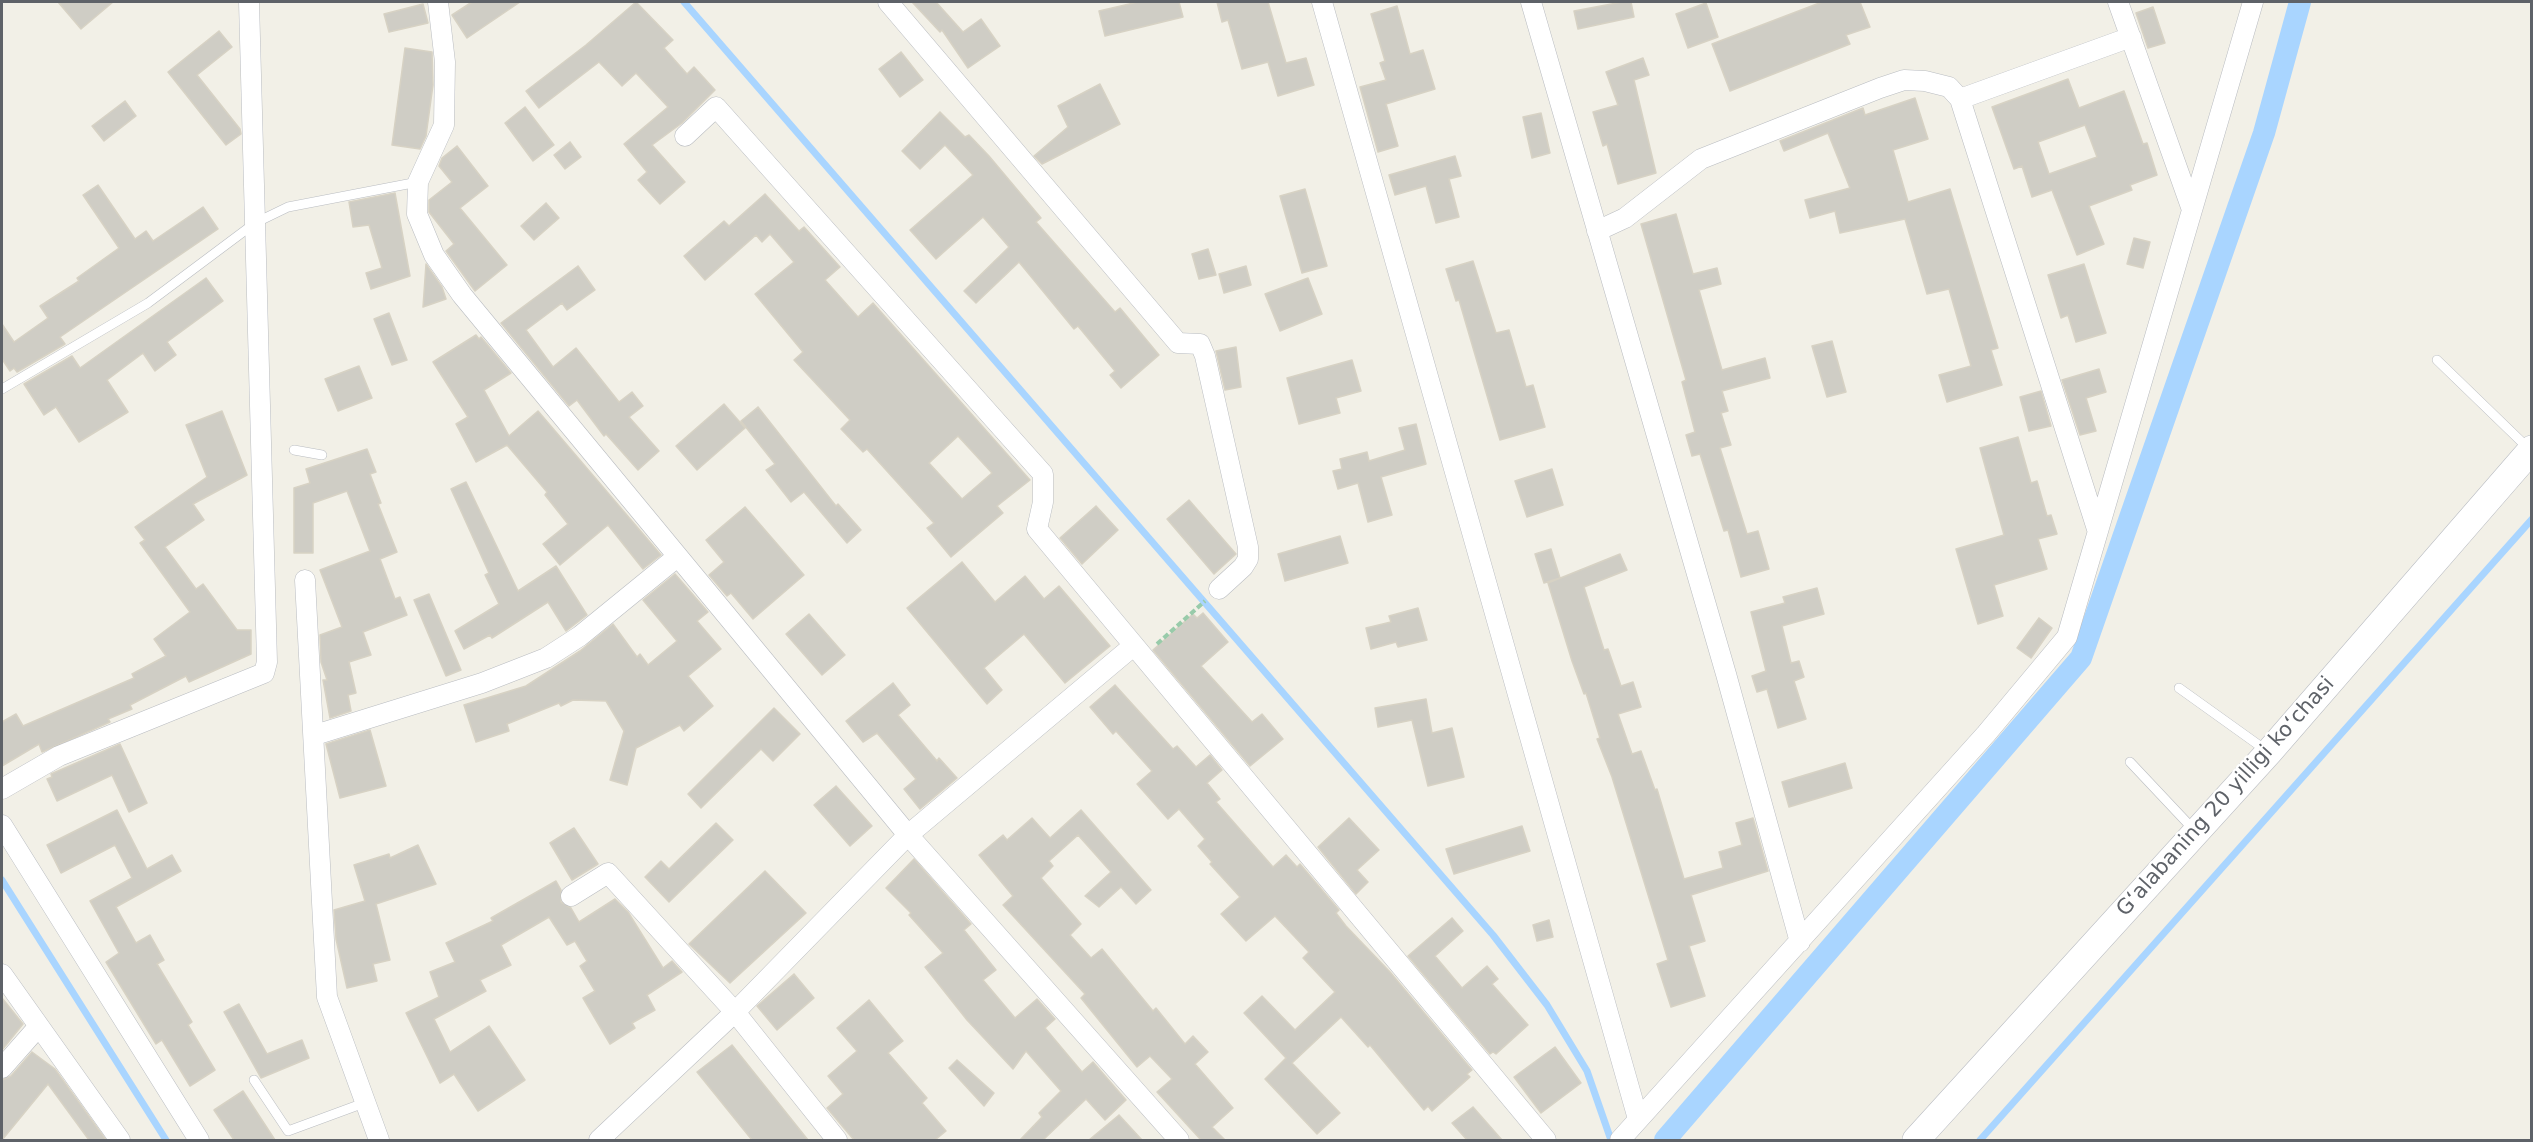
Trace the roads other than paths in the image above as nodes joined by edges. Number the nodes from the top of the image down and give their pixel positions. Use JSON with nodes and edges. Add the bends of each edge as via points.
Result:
{"nodes":[{"id":1,"x":249,"y":2,"type":"edge"},
{"id":2,"x":438,"y":2,"type":"edge"},
{"id":3,"x":888,"y":2,"type":"edge"},
{"id":4,"x":1322,"y":2,"type":"edge"},
{"id":5,"x":1531,"y":2,"type":"edge"},
{"id":6,"x":2118,"y":2,"type":"edge"},
{"id":7,"x":2253,"y":2,"type":"edge"},
{"id":8,"x":2131,"y":37,"type":"junction"},
{"id":9,"x":1960,"y":99,"type":"junction"},
{"id":10,"x":685,"y":136,"type":"dead end"},
{"id":11,"x":418,"y":182,"type":"junction"},
{"id":12,"x":2191,"y":207,"type":"junction"},
{"id":13,"x":255,"y":223,"type":"junction"},
{"id":14,"x":1596,"y":231,"type":"junction"},
{"id":15,"x":2437,"y":360,"type":"dead end"},
{"id":16,"x":2,"y":389,"type":"edge"},
{"id":17,"x":294,"y":450,"type":"dead end"},
{"id":18,"x":2531,"y":450,"type":"edge"},
{"id":19,"x":322,"y":454,"type":"dead end"},
{"id":20,"x":2097,"y":529,"type":"junction"},
{"id":21,"x":677,"y":557,"type":"junction"},
{"id":22,"x":305,"y":580,"type":"dead end"},
{"id":23,"x":1219,"y":589,"type":"dead end"},
{"id":24,"x":1132,"y":646,"type":"junction"},
{"id":25,"x":2179,"y":688,"type":"dead end"},
{"id":26,"x":315,"y":735,"type":"junction"},
{"id":27,"x":2269,"y":753,"type":"junction"},
{"id":28,"x":2130,"y":762,"type":"dead end"},
{"id":29,"x":2,"y":789,"type":"edge"},
{"id":30,"x":2,"y":825,"type":"edge"},
{"id":31,"x":2196,"y":831,"type":"junction"},
{"id":32,"x":908,"y":835,"type":"junction"},
{"id":33,"x":571,"y":896,"type":"dead end"},
{"id":34,"x":1800,"y":942,"type":"junction"},
{"id":35,"x":2,"y":974,"type":"edge"},
{"id":36,"x":735,"y":1012,"type":"junction"},
{"id":37,"x":39,"y":1026,"type":"junction"},
{"id":38,"x":2,"y":1068,"type":"edge"},
{"id":39,"x":254,"y":1080,"type":"dead end"},
{"id":40,"x":364,"y":1104,"type":"junction"},
{"id":41,"x":1638,"y":1119,"type":"junction"},
{"id":42,"x":120,"y":1140,"type":"edge"},
{"id":43,"x":199,"y":1140,"type":"edge"},
{"id":44,"x":379,"y":1140,"type":"edge"},
{"id":45,"x":599,"y":1140,"type":"edge"},
{"id":46,"x":837,"y":1140,"type":"edge"},
{"id":47,"x":1179,"y":1140,"type":"edge"},
{"id":48,"x":1546,"y":1140,"type":"edge"},
{"id":49,"x":1620,"y":1140,"type":"edge"},
{"id":50,"x":1916,"y":1140,"type":"edge"}],
"edges":[{"from":1,"to":13,"type":"street"},
{"from":2,"to":11,"type":"street","via":[[445,62],[444,125]]},
{"from":3,"to":23,"type":"street","via":[[1178,343],[1200,344],[1248,547],[1243,567]]},
{"from":4,"to":41,"type":"street"},
{"from":5,"to":14,"type":"street"},
{"from":6,"to":8,"type":"street"},
{"from":7,"to":12,"type":"street"},
{"from":8,"to":9,"type":"street"},
{"from":8,"to":12,"type":"street"},
{"from":9,"to":14,"type":"street","via":[[1949,87],[1925,81],[1904,81],[1880,88],[1701,159],[1624,218]]},
{"from":9,"to":20,"type":"street"},
{"from":10,"to":24,"type":"street","via":[[716,107],[1043,474],[1043,502],[1037,529]]},
{"from":11,"to":13,"type":"lane","via":[[288,207]]},
{"from":11,"to":21,"type":"street","via":[[417,214],[434,255],[462,295]]},
{"from":12,"to":20,"type":"street"},
{"from":13,"to":16,"type":"lane","via":[[148,303]]},
{"from":13,"to":29,"type":"street","via":[[265,452],[264,673],[59,756]]},
{"from":14,"to":34,"type":"street"},
{"from":15,"to":18,"type":"lane"},
{"from":17,"to":19,"type":"lane"},
{"from":18,"to":27,"type":"main road","name":"Gʻalabaning 20 yilligi koʻchasi"},
{"from":20,"to":34,"type":"street","via":[[2067,637]]},
{"from":21,"to":26,"type":"street","via":[[580,636],[546,658],[482,683]]},
{"from":21,"to":32,"type":"street"},
{"from":22,"to":26,"type":"street"},
{"from":24,"to":32,"type":"street"},
{"from":24,"to":48,"type":"street"},
{"from":25,"to":27,"type":"lane"},
{"from":26,"to":40,"type":"street","via":[[327,997]]},
{"from":27,"to":31,"type":"main road","name":"Gʻalabaning 20 yilligi koʻchasi"},
{"from":28,"to":31,"type":"lane"},
{"from":30,"to":43,"type":"street"},
{"from":31,"to":50,"type":"main road","name":"Gʻalabaning 20 yilligi koʻchasi"},
{"from":32,"to":36,"type":"street"},
{"from":32,"to":47,"type":"street"},
{"from":33,"to":36,"type":"street","via":[[608,873]]},
{"from":34,"to":41,"type":"street"},
{"from":35,"to":37,"type":"street"},
{"from":36,"to":45,"type":"street"},
{"from":36,"to":46,"type":"street"},
{"from":37,"to":38,"type":"street"},
{"from":37,"to":42,"type":"street"},
{"from":39,"to":40,"type":"lane","via":[[288,1131]]},
{"from":40,"to":44,"type":"street"},
{"from":41,"to":49,"type":"street"}]}
